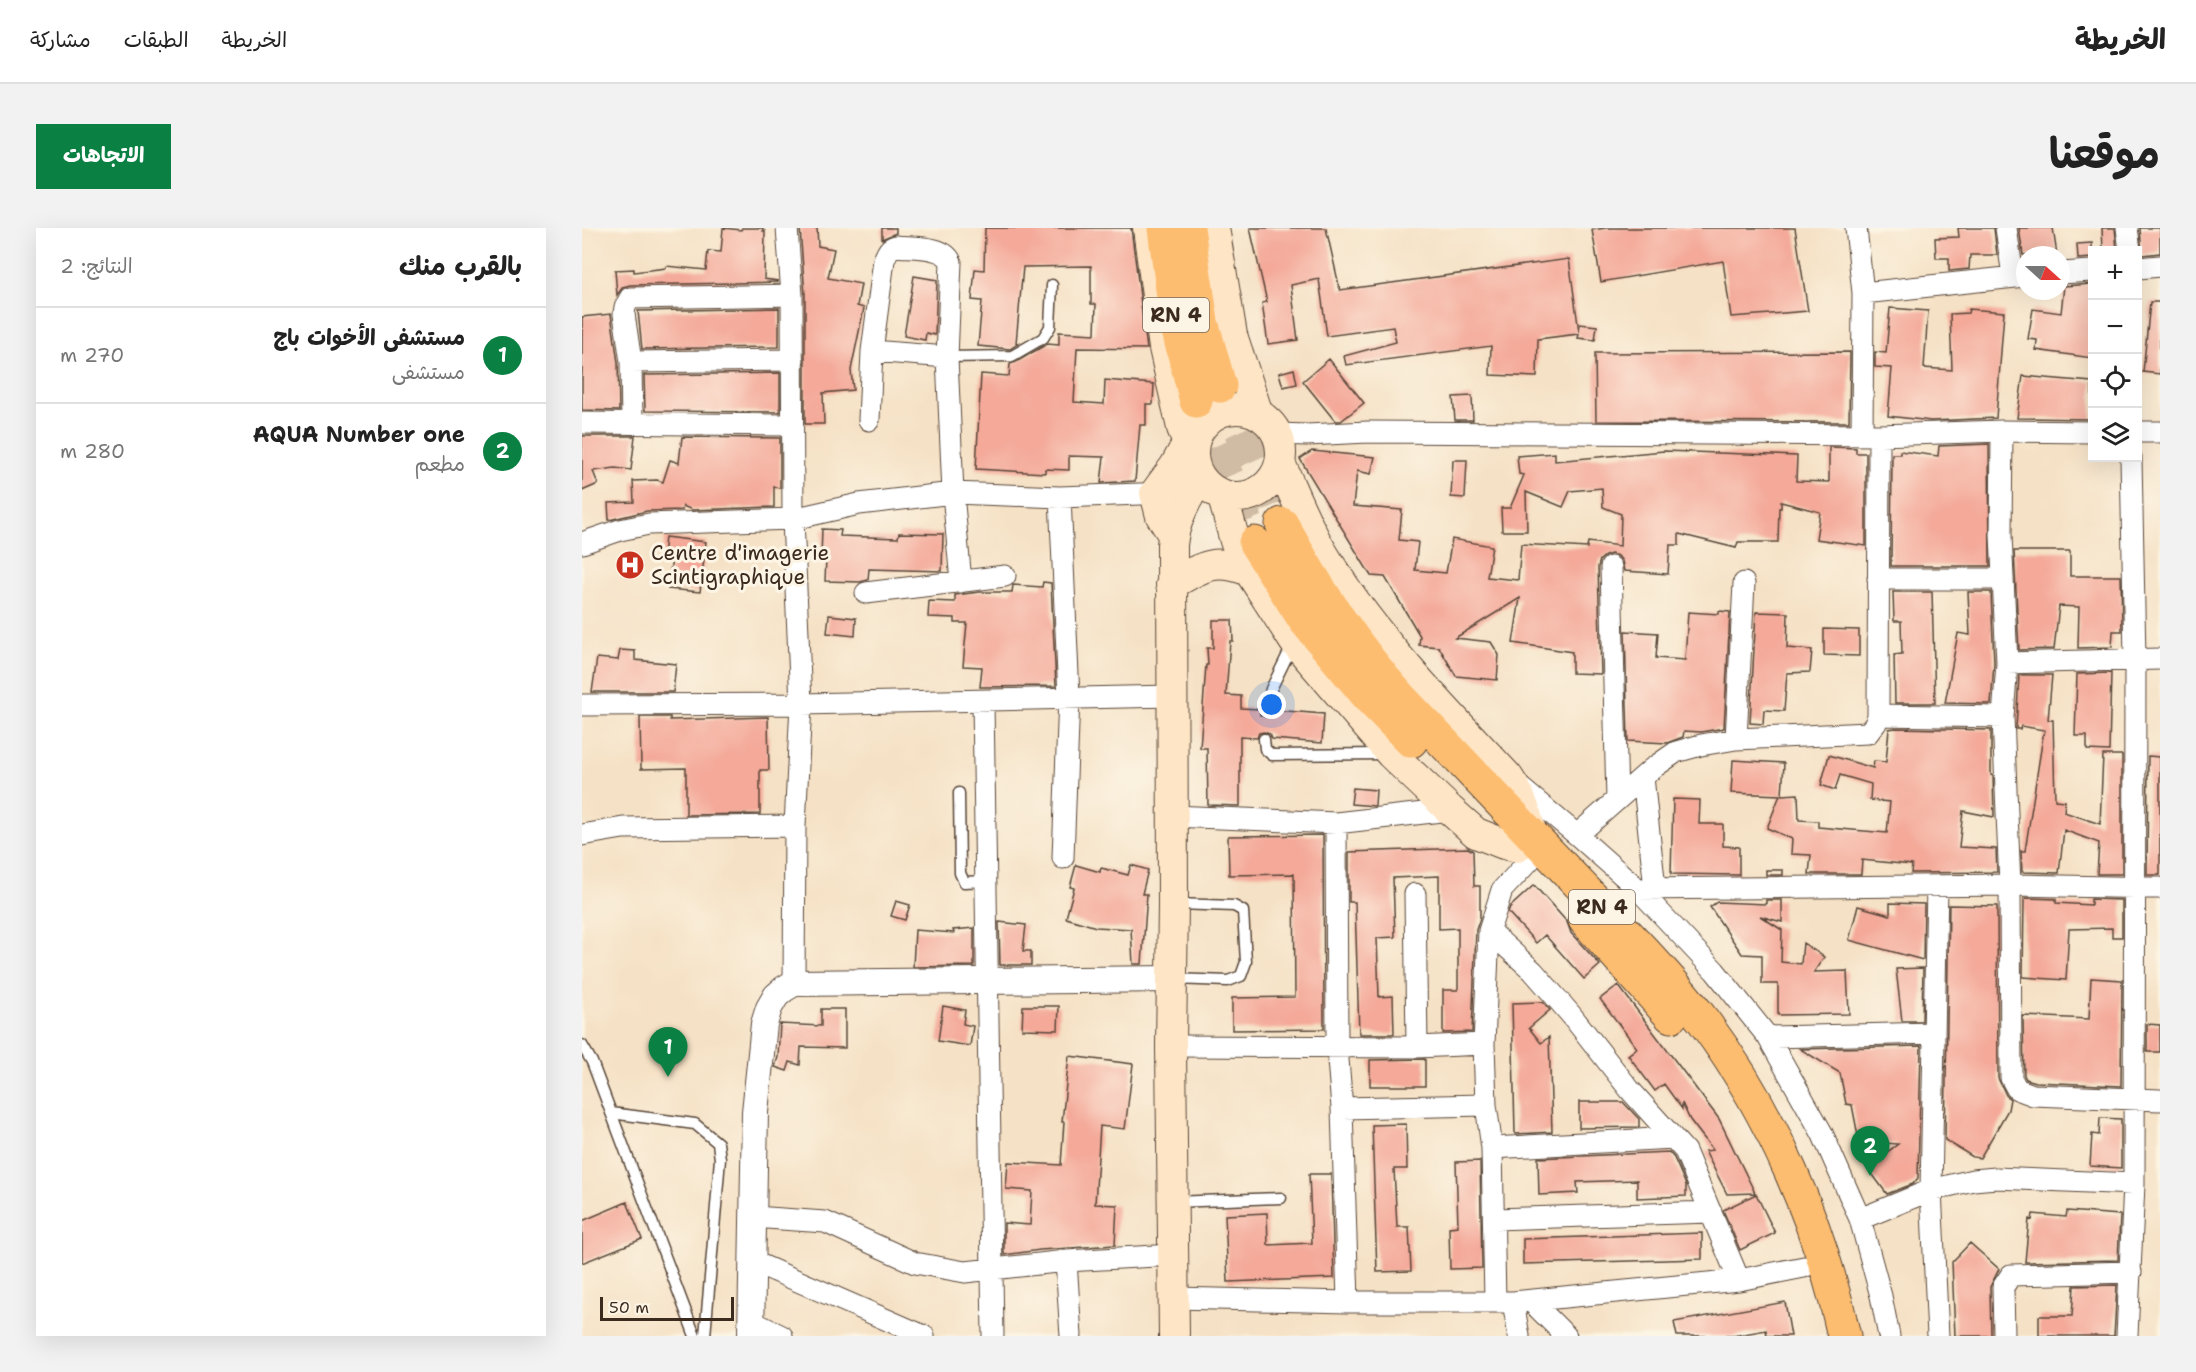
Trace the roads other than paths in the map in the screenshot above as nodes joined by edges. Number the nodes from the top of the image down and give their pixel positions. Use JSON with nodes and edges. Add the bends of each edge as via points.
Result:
{"nodes":[{"id":1,"x":787,"y":228,"type":"edge"},
{"id":2,"x":1148,"y":228,"type":"edge"},
{"id":3,"x":1164,"y":228,"type":"edge"},
{"id":4,"x":1188,"y":228,"type":"edge"},
{"id":5,"x":1214,"y":228,"type":"edge"},
{"id":6,"x":1856,"y":228,"type":"edge"},
{"id":7,"x":2006,"y":228,"type":"edge"},
{"id":8,"x":2127,"y":228,"type":"edge"},
{"id":9,"x":2129,"y":246,"type":"edge"},
{"id":10,"x":2016,"y":265,"type":"edge"},
{"id":11,"x":2160,"y":266,"type":"edge"},
{"id":12,"x":2142,"y":268,"type":"edge"},
{"id":13,"x":2088,"y":271,"type":"edge"},
{"id":14,"x":2070,"y":272,"type":"edge"},
{"id":15,"x":2016,"y":276,"type":"edge"},
{"id":16,"x":1052,"y":285,"type":"dead end"},
{"id":17,"x":1863,"y":293,"type":"junction"},
{"id":18,"x":792,"y":295,"type":"junction"},
{"id":19,"x":872,"y":351,"type":"junction"},
{"id":20,"x":947,"y":357,"type":"junction"},
{"id":21,"x":793,"y":360,"type":"junction"},
{"id":22,"x":631,"y":362,"type":"junction"},
{"id":23,"x":869,"y":420,"type":"dead end"},
{"id":24,"x":582,"y":423,"type":"edge"},
{"id":25,"x":632,"y":423,"type":"junction"},
{"id":26,"x":792,"y":425,"type":"junction"},
{"id":27,"x":2002,"y":431,"type":"junction"},
{"id":28,"x":2088,"y":432,"type":"edge"},
{"id":29,"x":2142,"y":432,"type":"edge"},
{"id":30,"x":2160,"y":432,"type":"edge"},
{"id":31,"x":1870,"y":435,"type":"junction"},
{"id":32,"x":1272,"y":437,"type":"junction"},
{"id":33,"x":2131,"y":462,"type":"edge"},
{"id":34,"x":1201,"y":476,"type":"junction"},
{"id":35,"x":953,"y":493,"type":"junction"},
{"id":36,"x":1155,"y":493,"type":"junction"},
{"id":37,"x":1060,"y":497,"type":"junction"},
{"id":38,"x":793,"y":519,"type":"junction"},
{"id":39,"x":1282,"y":524,"type":"tunnel mouth"},
{"id":40,"x":1172,"y":540,"type":"junction"},
{"id":41,"x":582,"y":543,"type":"edge"},
{"id":42,"x":1252,"y":557,"type":"junction"},
{"id":43,"x":1611,"y":567,"type":"dead end"},
{"id":44,"x":1005,"y":576,"type":"dead end"},
{"id":45,"x":1878,"y":579,"type":"junction"},
{"id":46,"x":2003,"y":579,"type":"junction"},
{"id":47,"x":961,"y":582,"type":"junction"},
{"id":48,"x":1744,"y":583,"type":"dead end"},
{"id":49,"x":1171,"y":585,"type":"junction"},
{"id":50,"x":866,"y":593,"type":"dead end"},
{"id":51,"x":1294,"y":641,"type":"junction"},
{"id":52,"x":2135,"y":659,"type":"junction"},
{"id":53,"x":2160,"y":659,"type":"edge"},
{"id":54,"x":2007,"y":663,"type":"junction"},
{"id":55,"x":1172,"y":696,"type":"junction"},
{"id":56,"x":1069,"y":697,"type":"junction"},
{"id":57,"x":983,"y":702,"type":"junction"},
{"id":58,"x":801,"y":704,"type":"junction"},
{"id":59,"x":582,"y":705,"type":"edge"},
{"id":60,"x":1266,"y":710,"type":"dead end"},
{"id":61,"x":1878,"y":715,"type":"junction"},
{"id":62,"x":2003,"y":717,"type":"junction"},
{"id":63,"x":1264,"y":739,"type":"dead end"},
{"id":64,"x":1736,"y":739,"type":"junction"},
{"id":65,"x":1391,"y":754,"type":"junction"},
{"id":66,"x":1508,"y":777,"type":"junction"},
{"id":67,"x":1643,"y":777,"type":"junction"},
{"id":68,"x":959,"y":793,"type":"dead end"},
{"id":69,"x":1617,"y":800,"type":"junction"},
{"id":70,"x":1450,"y":810,"type":"junction"},
{"id":71,"x":1172,"y":816,"type":"junction"},
{"id":72,"x":1336,"y":823,"type":"junction"},
{"id":73,"x":795,"y":826,"type":"junction"},
{"id":74,"x":582,"y":835,"type":"edge"},
{"id":75,"x":1577,"y":835,"type":"junction"},
{"id":76,"x":1526,"y":847,"type":"junction"},
{"id":77,"x":1063,"y":858,"type":"dead end"},
{"id":78,"x":986,"y":881,"type":"junction"},
{"id":79,"x":2010,"y":885,"type":"junction"},
{"id":80,"x":1937,"y":886,"type":"junction"},
{"id":81,"x":2134,"y":888,"type":"junction"},
{"id":82,"x":2160,"y":888,"type":"edge"},
{"id":83,"x":1646,"y":889,"type":"junction"},
{"id":84,"x":1415,"y":894,"type":"dead end"},
{"id":85,"x":1173,"y":904,"type":"junction"},
{"id":86,"x":1489,"y":931,"type":"junction"},
{"id":87,"x":1171,"y":979,"type":"junction"},
{"id":88,"x":987,"y":982,"type":"junction"},
{"id":89,"x":794,"y":983,"type":"junction"},
{"id":90,"x":1934,"y":1033,"type":"junction"},
{"id":91,"x":1768,"y":1037,"type":"junction"},
{"id":92,"x":1484,"y":1044,"type":"junction"},
{"id":93,"x":582,"y":1045,"type":"edge"},
{"id":94,"x":1171,"y":1046,"type":"junction"},
{"id":95,"x":1337,"y":1047,"type":"junction"},
{"id":96,"x":1417,"y":1047,"type":"junction"},
{"id":97,"x":2133,"y":1099,"type":"junction"},
{"id":98,"x":2160,"y":1100,"type":"edge"},
{"id":99,"x":1486,"y":1105,"type":"junction"},
{"id":100,"x":1342,"y":1108,"type":"junction"},
{"id":101,"x":611,"y":1113,"type":"junction"},
{"id":102,"x":1673,"y":1138,"type":"junction"},
{"id":103,"x":1492,"y":1148,"type":"junction"},
{"id":104,"x":2134,"y":1184,"type":"junction"},
{"id":105,"x":1930,"y":1190,"type":"junction"},
{"id":106,"x":1281,"y":1198,"type":"dead end"},
{"id":107,"x":1173,"y":1202,"type":"junction"},
{"id":108,"x":1711,"y":1212,"type":"junction"},
{"id":109,"x":753,"y":1216,"type":"junction"},
{"id":110,"x":1495,"y":1220,"type":"junction"},
{"id":111,"x":1860,"y":1220,"type":"junction"},
{"id":112,"x":1174,"y":1255,"type":"junction"},
{"id":113,"x":1066,"y":1261,"type":"junction"},
{"id":114,"x":752,"y":1262,"type":"junction"},
{"id":115,"x":1804,"y":1267,"type":"junction"},
{"id":116,"x":994,"y":1270,"type":"junction"},
{"id":117,"x":2131,"y":1272,"type":"junction"},
{"id":118,"x":1739,"y":1280,"type":"junction"},
{"id":119,"x":1174,"y":1298,"type":"junction"},
{"id":120,"x":1348,"y":1302,"type":"junction"},
{"id":121,"x":1513,"y":1302,"type":"junction"},
{"id":122,"x":751,"y":1329,"type":"edge"},
{"id":123,"x":695,"y":1336,"type":"edge"},
{"id":124,"x":705,"y":1336,"type":"edge"},
{"id":125,"x":782,"y":1336,"type":"edge"},
{"id":126,"x":924,"y":1336,"type":"edge"},
{"id":127,"x":993,"y":1336,"type":"edge"},
{"id":128,"x":1071,"y":1336,"type":"edge"},
{"id":129,"x":1174,"y":1336,"type":"edge"},
{"id":130,"x":1519,"y":1336,"type":"edge"},
{"id":131,"x":1566,"y":1336,"type":"edge"},
{"id":132,"x":1820,"y":1336,"type":"edge"},
{"id":133,"x":1844,"y":1336,"type":"edge"},
{"id":134,"x":1889,"y":1336,"type":"edge"},
{"id":135,"x":1938,"y":1336,"type":"edge"},
{"id":136,"x":2004,"y":1336,"type":"edge"},
{"id":137,"x":2127,"y":1336,"type":"edge"}],
"edges":[{"from":1,"to":18,"type":"street"},
{"from":2,"to":34,"type":"main road","via":[[1164,348],[1182,428]]},
{"from":3,"to":4,"type":"highway","number":"RN 4","via":[[1177,327],[1208,393]]},
{"from":5,"to":32,"type":"main road","via":[[1232,335]]},
{"from":6,"to":17,"type":"street"},
{"from":7,"to":10,"type":"street"},
{"from":8,"to":9,"type":"street"},
{"from":11,"to":12,"type":"street"},
{"from":13,"to":14,"type":"street"},
{"from":15,"to":17,"type":"street"},
{"from":16,"to":20,"type":"lane","via":[[1050,327],[1043,338],[1012,356]]},
{"from":17,"to":31,"type":"street"},
{"from":18,"to":21,"type":"street"},
{"from":18,"to":22,"type":"street","via":[[630,298],[624,314]]},
{"from":19,"to":20,"type":"street"},
{"from":19,"to":20,"type":"street","via":[[884,260],[890,248],[896,246],[939,251],[950,258]]},
{"from":19,"to":23,"type":"street"},
{"from":20,"to":35,"type":"street"},
{"from":21,"to":22,"type":"street"},
{"from":21,"to":26,"type":"street"},
{"from":22,"to":25,"type":"street"},
{"from":24,"to":25,"type":"street"},
{"from":25,"to":26,"type":"street"},
{"from":26,"to":38,"type":"street"},
{"from":27,"to":28,"type":"street"},
{"from":27,"to":31,"type":"street"},
{"from":27,"to":46,"type":"street"},
{"from":29,"to":30,"type":"street"},
{"from":31,"to":32,"type":"street","via":[[1391,432]]},
{"from":31,"to":45,"type":"street"},
{"from":32,"to":34,"type":"main road","via":[[1275,476],[1257,492],[1239,497]]},
{"from":32,"to":34,"type":"main road","via":[[1245,410],[1218,413],[1206,422],[1194,446]]},
{"from":32,"to":66,"type":"main road","via":[[1320,549],[1353,599],[1389,647]]},
{"from":33,"to":52,"type":"street"},
{"from":34,"to":36,"type":"street"},
{"from":34,"to":36,"type":"main road","via":[[1175,466]]},
{"from":34,"to":40,"type":"main road"},
{"from":34,"to":42,"type":"main road","via":[[1235,541]]},
{"from":35,"to":37,"type":"street"},
{"from":35,"to":38,"type":"street","via":[[859,504]]},
{"from":35,"to":47,"type":"street"},
{"from":36,"to":37,"type":"street"},
{"from":36,"to":40,"type":"main road"},
{"from":37,"to":56,"type":"street"},
{"from":38,"to":41,"type":"street","via":[[649,524]]},
{"from":38,"to":58,"type":"street"},
{"from":39,"to":76,"type":"highway","number":"RN 4","via":[[1323,595],[1374,667]]},
{"from":40,"to":49,"type":"main road"},
{"from":42,"to":49,"type":"main road","via":[[1235,565],[1213,563]]},
{"from":42,"to":51,"type":"main road"},
{"from":42,"to":76,"type":"highway","number":"RN 4","via":[[1370,699]]},
{"from":43,"to":69,"type":"street"},
{"from":44,"to":47,"type":"street"},
{"from":45,"to":46,"type":"street"},
{"from":45,"to":61,"type":"street"},
{"from":46,"to":54,"type":"street"},
{"from":47,"to":50,"type":"street"},
{"from":48,"to":64,"type":"street"},
{"from":49,"to":55,"type":"main road"},
{"from":51,"to":60,"type":"lane","via":[[1271,689]]},
{"from":51,"to":65,"type":"main road"},
{"from":52,"to":53,"type":"street"},
{"from":52,"to":54,"type":"street"},
{"from":52,"to":81,"type":"street"},
{"from":54,"to":62,"type":"street"},
{"from":55,"to":56,"type":"street"},
{"from":55,"to":71,"type":"main road"},
{"from":56,"to":57,"type":"street"},
{"from":56,"to":77,"type":"street"},
{"from":57,"to":58,"type":"street"},
{"from":57,"to":78,"type":"street"},
{"from":58,"to":59,"type":"street"},
{"from":58,"to":73,"type":"street"},
{"from":61,"to":62,"type":"street"},
{"from":61,"to":64,"type":"street","via":[[1868,733]]},
{"from":62,"to":79,"type":"street"},
{"from":63,"to":65,"type":"lane","via":[[1264,749],[1272,755]]},
{"from":64,"to":67,"type":"street","via":[[1676,752]]},
{"from":65,"to":70,"type":"main road"},
{"from":66,"to":75,"type":"street"},
{"from":66,"to":76,"type":"main road","via":[[1521,799]]},
{"from":67,"to":69,"type":"street"},
{"from":67,"to":83,"type":"street"},
{"from":68,"to":78,"type":"lane","via":[[960,873],[963,882]]},
{"from":69,"to":75,"type":"street"},
{"from":70,"to":72,"type":"street"},
{"from":70,"to":76,"type":"main road","via":[[1476,832],[1495,841]]},
{"from":71,"to":72,"type":"street"},
{"from":71,"to":85,"type":"main road"},
{"from":72,"to":95,"type":"street"},
{"from":73,"to":74,"type":"street","via":[[623,828]]},
{"from":73,"to":89,"type":"street"},
{"from":75,"to":83,"type":"street"},
{"from":76,"to":86,"type":"street","via":[[1502,890]]},
{"from":76,"to":115,"type":"highway","number":"RN 4","via":[[1685,1033],[1710,1068],[1780,1196]]},
{"from":76,"to":133,"type":"highway","number":"RN 4","via":[[1642,948],[1727,1055],[1769,1127],[1817,1236]]},
{"from":78,"to":88,"type":"street"},
{"from":79,"to":80,"type":"street"},
{"from":79,"to":81,"type":"street"},
{"from":79,"to":97,"type":"street","via":[[2014,1084],[2033,1095]]},
{"from":80,"to":83,"type":"street"},
{"from":80,"to":90,"type":"street"},
{"from":81,"to":82,"type":"street"},
{"from":81,"to":97,"type":"street"},
{"from":83,"to":91,"type":"street"},
{"from":84,"to":96,"type":"street"},
{"from":85,"to":87,"type":"main road"},
{"from":85,"to":87,"type":"lane","via":[[1234,906],[1243,911],[1246,962],[1241,976],[1228,981]]},
{"from":86,"to":92,"type":"street"},
{"from":86,"to":102,"type":"street","via":[[1533,971]]},
{"from":87,"to":88,"type":"street"},
{"from":87,"to":94,"type":"main road"},
{"from":88,"to":89,"type":"street"},
{"from":88,"to":116,"type":"street"},
{"from":89,"to":109,"type":"street","via":[[776,996],[764,1024],[755,1112]]},
{"from":90,"to":91,"type":"street"},
{"from":90,"to":105,"type":"street"},
{"from":91,"to":111,"type":"street","via":[[1822,1133]]},
{"from":92,"to":96,"type":"street"},
{"from":92,"to":99,"type":"street"},
{"from":93,"to":101,"type":"lane"},
{"from":94,"to":95,"type":"street"},
{"from":94,"to":107,"type":"main road"},
{"from":95,"to":96,"type":"street"},
{"from":95,"to":100,"type":"street"},
{"from":97,"to":98,"type":"street"},
{"from":97,"to":104,"type":"street"},
{"from":99,"to":100,"type":"street"},
{"from":99,"to":103,"type":"street"},
{"from":100,"to":120,"type":"street"},
{"from":101,"to":123,"type":"lane"},
{"from":101,"to":124,"type":"lane","via":[[695,1124],[718,1143],[720,1159]]},
{"from":102,"to":103,"type":"street"},
{"from":102,"to":108,"type":"street","via":[[1692,1163]]},
{"from":103,"to":110,"type":"street"},
{"from":104,"to":105,"type":"street","via":[[1996,1178]]},
{"from":104,"to":117,"type":"street"},
{"from":105,"to":111,"type":"street"},
{"from":105,"to":135,"type":"street"},
{"from":106,"to":107,"type":"lane"},
{"from":107,"to":112,"type":"main road"},
{"from":108,"to":110,"type":"street"},
{"from":108,"to":118,"type":"street"},
{"from":109,"to":114,"type":"street"},
{"from":109,"to":116,"type":"street","via":[[825,1222],[915,1263],[965,1272]]},
{"from":110,"to":121,"type":"street"},
{"from":111,"to":134,"type":"street"},
{"from":112,"to":113,"type":"street"},
{"from":112,"to":119,"type":"main road"},
{"from":113,"to":116,"type":"street"},
{"from":113,"to":128,"type":"street"},
{"from":114,"to":122,"type":"street"},
{"from":114,"to":126,"type":"street"},
{"from":115,"to":118,"type":"street"},
{"from":115,"to":132,"type":"highway","number":"RN 4"},
{"from":116,"to":127,"type":"street"},
{"from":117,"to":136,"type":"street","via":[[2012,1275],[2003,1287]]},
{"from":117,"to":137,"type":"street"},
{"from":118,"to":121,"type":"street"},
{"from":119,"to":120,"type":"street"},
{"from":119,"to":129,"type":"main road"},
{"from":120,"to":121,"type":"street"},
{"from":121,"to":130,"type":"street"},
{"from":121,"to":131,"type":"street"},
{"from":122,"to":125,"type":"street"}]}
